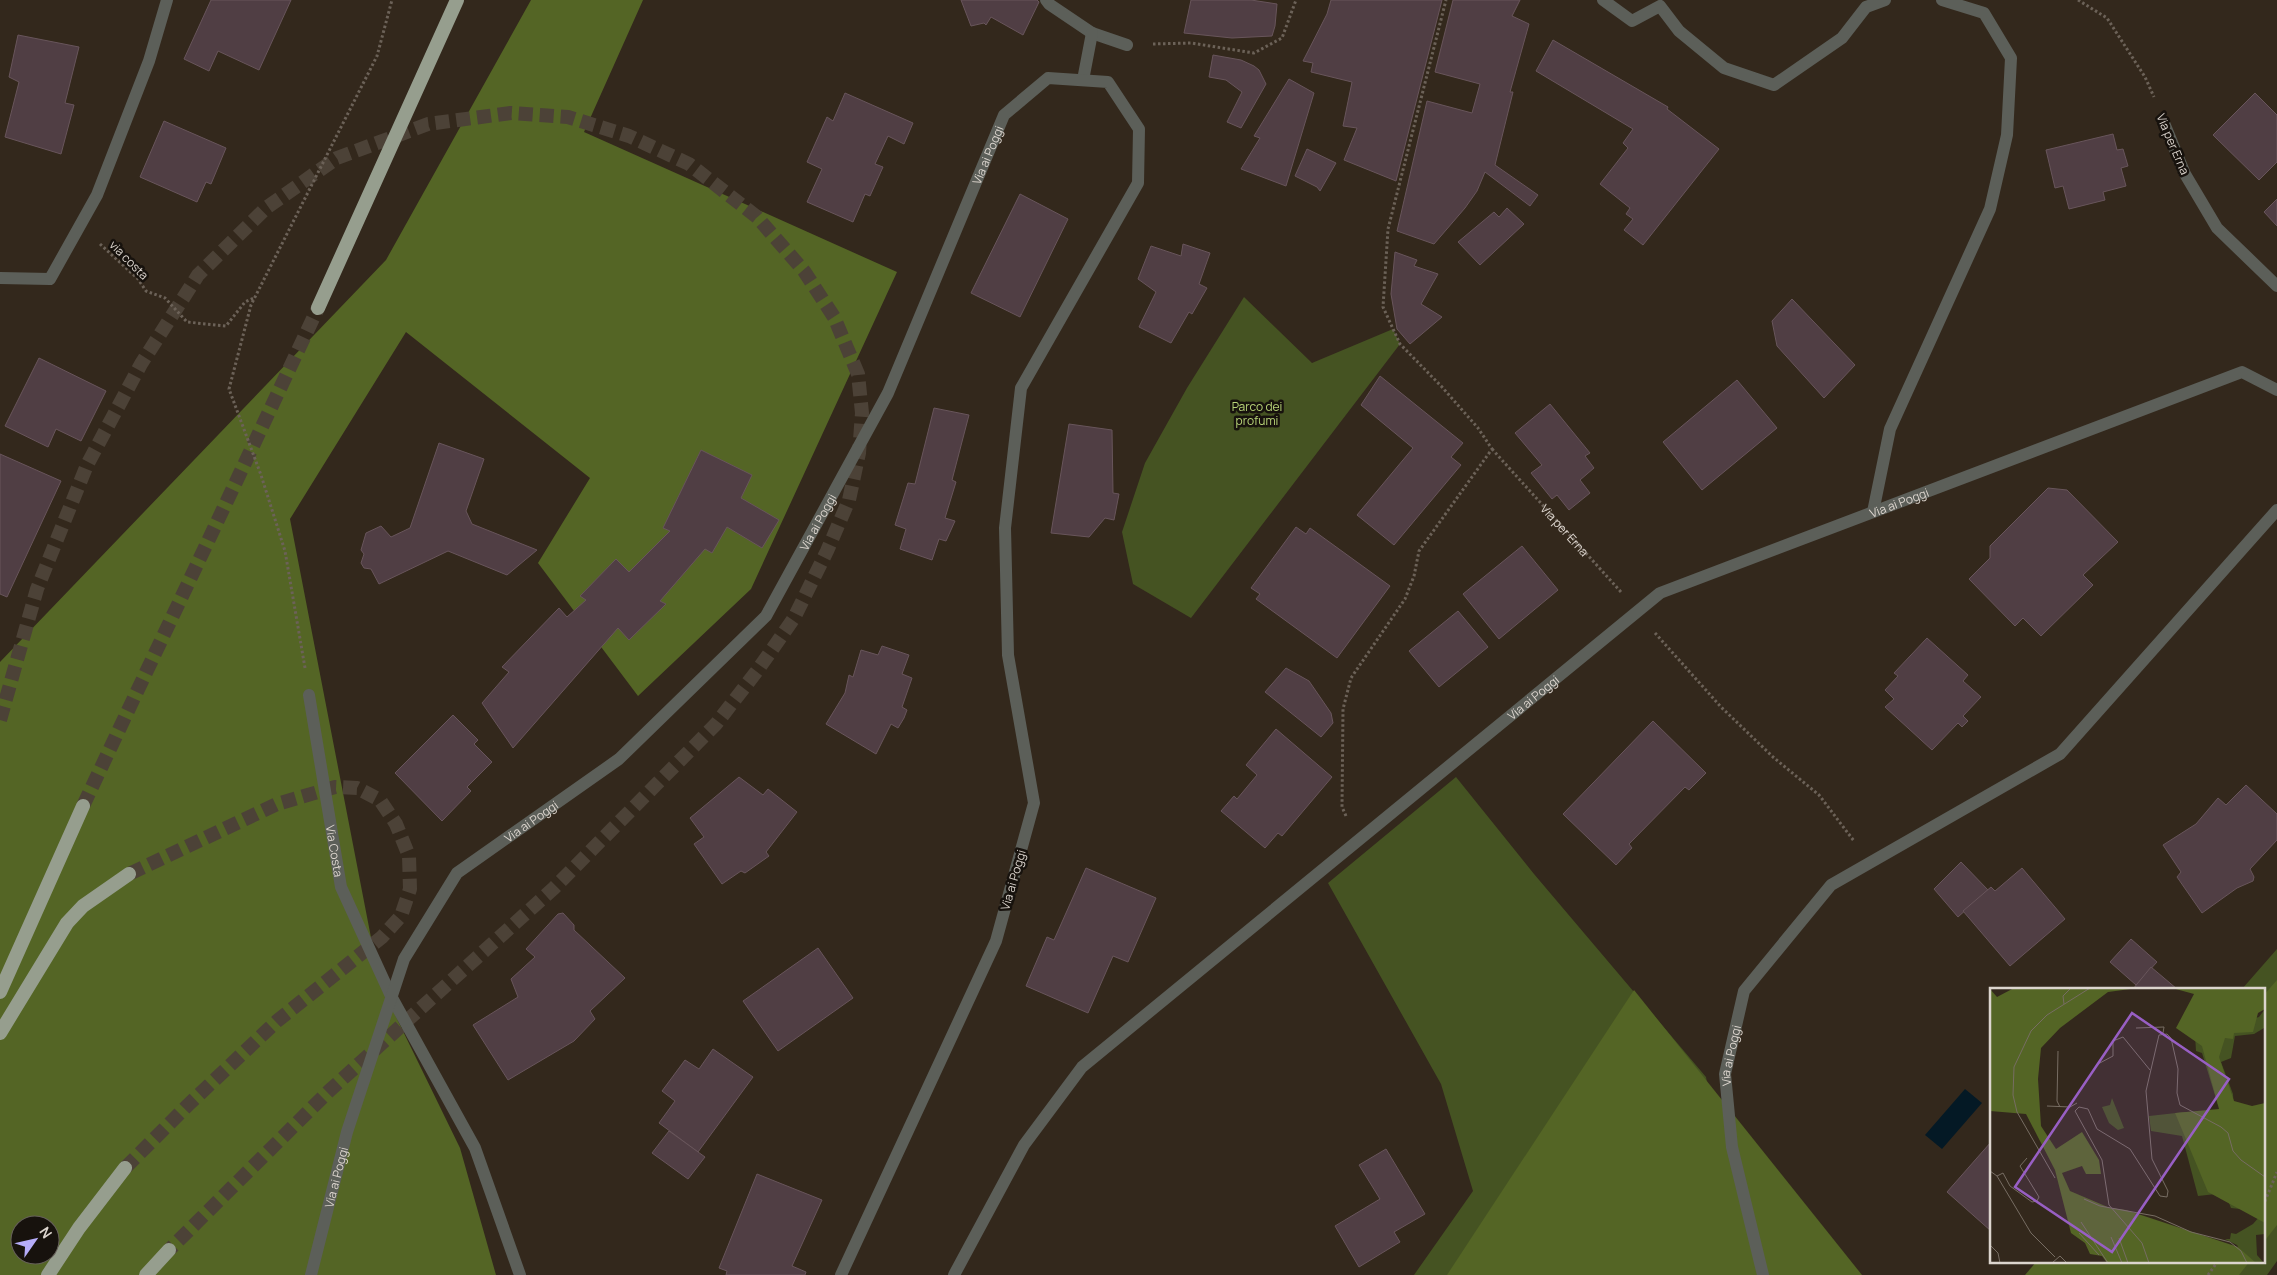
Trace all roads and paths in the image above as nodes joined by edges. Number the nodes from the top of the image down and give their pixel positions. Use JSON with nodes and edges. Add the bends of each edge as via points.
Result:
{"nodes":[{"id":1,"x":167,"y":0,"type":"edge"},
{"id":2,"x":392,"y":0,"type":"edge"},
{"id":3,"x":457,"y":0,"type":"edge"},
{"id":4,"x":1046,"y":0,"type":"edge"},
{"id":5,"x":1296,"y":0,"type":"edge"},
{"id":6,"x":1446,"y":0,"type":"edge"},
{"id":7,"x":1603,"y":0,"type":"edge"},
{"id":8,"x":1885,"y":0,"type":"edge"},
{"id":9,"x":1942,"y":0,"type":"edge"},
{"id":10,"x":2078,"y":0,"type":"edge"},
{"id":11,"x":1092,"y":33,"type":"junction"},
{"id":12,"x":1127,"y":45,"type":"joint"},
{"id":13,"x":1083,"y":80,"type":"junction"},
{"id":14,"x":2164,"y":123,"type":"joint"},
{"id":15,"x":94,"y":250,"type":"dead end"},
{"id":16,"x":0,"y":278,"type":"edge"},
{"id":17,"x":2277,"y":286,"type":"edge"},
{"id":18,"x":255,"y":298,"type":"junction"},
{"id":19,"x":318,"y":308,"type":"tunnel mouth"},
{"id":20,"x":2277,"y":390,"type":"edge"},
{"id":21,"x":1492,"y":449,"type":"junction"},
{"id":22,"x":2277,"y":510,"type":"edge"},
{"id":23,"x":1873,"y":512,"type":"junction"},
{"id":24,"x":1638,"y":610,"type":"junction"},
{"id":25,"x":309,"y":695,"type":"joint"},
{"id":26,"x":83,"y":806,"type":"tunnel mouth"},
{"id":27,"x":1357,"y":842,"type":"junction"},
{"id":28,"x":1871,"y":862,"type":"junction"},
{"id":29,"x":129,"y":874,"type":"tunnel mouth"},
{"id":30,"x":0,"y":992,"type":"edge"},
{"id":31,"x":391,"y":996,"type":"junction"},
{"id":32,"x":0,"y":1033,"type":"edge"},
{"id":33,"x":125,"y":1168,"type":"tunnel mouth"},
{"id":34,"x":2277,"y":1172,"type":"edge"},
{"id":35,"x":2264,"y":1204,"type":"edge"},
{"id":36,"x":169,"y":1250,"type":"tunnel mouth"},
{"id":37,"x":2217,"y":1262,"type":"edge"},
{"id":38,"x":48,"y":1275,"type":"edge"},
{"id":39,"x":146,"y":1275,"type":"edge"},
{"id":40,"x":311,"y":1275,"type":"edge"},
{"id":41,"x":520,"y":1275,"type":"edge"},
{"id":42,"x":841,"y":1275,"type":"edge"},
{"id":43,"x":954,"y":1275,"type":"edge"},
{"id":44,"x":1762,"y":1275,"type":"edge"},
{"id":45,"x":2208,"y":1275,"type":"edge"}],
"edges":[{"from":1,"to":16,"type":"street","via":[[149,61],[96,195],[50,279]]},
{"from":2,"to":18,"type":"path","via":[[377,56]]},
{"from":3,"to":19,"type":"highway"},
{"from":4,"to":11,"type":"street"},
{"from":5,"to":12,"type":"path","via":[[1282,38],[1254,53],[1191,43]]},
{"from":6,"to":21,"type":"path","name":"Via per Erna","via":[[1388,229],[1383,307],[1400,344],[1478,428]]},
{"from":7,"to":8,"type":"street","via":[[1632,21],[1660,6],[1679,31],[1724,68],[1774,85],[1842,38],[1866,6]]},
{"from":9,"to":23,"type":"street","via":[[1984,13],[2011,58],[2007,134],[1990,209],[1890,429]]},
{"from":10,"to":14,"type":"path","name":"Via per Erna","via":[[2107,18],[2145,77]]},
{"from":11,"to":12,"type":"street"},
{"from":11,"to":13,"type":"street"},
{"from":13,"to":31,"type":"street","name":"Via ai Poggi","via":[[1048,78],[1004,115],[888,393],[766,616],[619,759],[457,873],[404,959]]},
{"from":13,"to":42,"type":"street","name":"Via ai Poggi","via":[[1108,82],[1138,129],[1138,183],[1021,388],[1005,528],[1008,655],[1034,803],[996,941]]},
{"from":14,"to":17,"type":"street","name":"Via per Erna","via":[[2185,174],[2217,228]]},
{"from":15,"to":18,"type":"path","name":"via costa","via":[[98,242],[138,279],[146,291],[165,298],[187,322],[226,326],[245,302]]},
{"from":18,"to":25,"type":"path","via":[[229,389],[286,551]]},
{"from":20,"to":23,"type":"street","name":"Via ai Poggi","via":[[2242,372]]},
{"from":21,"to":24,"type":"path","name":"Via per Erna"},
{"from":21,"to":27,"type":"path","via":[[1419,552],[1405,599],[1351,678],[1343,710],[1342,806]]},
{"from":22,"to":28,"type":"street","name":"Via ai Poggi","via":[[2060,754]]},
{"from":23,"to":24,"type":"street","name":"Via ai Poggi","via":[[1660,593]]},
{"from":24,"to":27,"type":"street","name":"Via ai Poggi"},
{"from":24,"to":28,"type":"path","name":"Via per Erna","via":[[1665,646],[1720,706],[1819,795]]},
{"from":25,"to":31,"type":"street","name":"Via Costa","via":[[341,887]]},
{"from":26,"to":30,"type":"highway"},
{"from":27,"to":43,"type":"street","name":"Via ai Poggi","via":[[1082,1067],[1024,1145]]},
{"from":28,"to":44,"type":"street","name":"Via ai Poggi","via":[[1831,885],[1744,991],[1725,1074],[1732,1148]]},
{"from":29,"to":32,"type":"highway","via":[[83,906],[67,923]]},
{"from":31,"to":40,"type":"street","name":"Via ai Poggi","via":[[347,1132]]},
{"from":31,"to":41,"type":"street","name":"Via Costa","via":[[475,1148]]},
{"from":33,"to":38,"type":"highway"},
{"from":34,"to":35,"type":"path"},
{"from":36,"to":39,"type":"highway"},
{"from":37,"to":45,"type":"path"}]}
